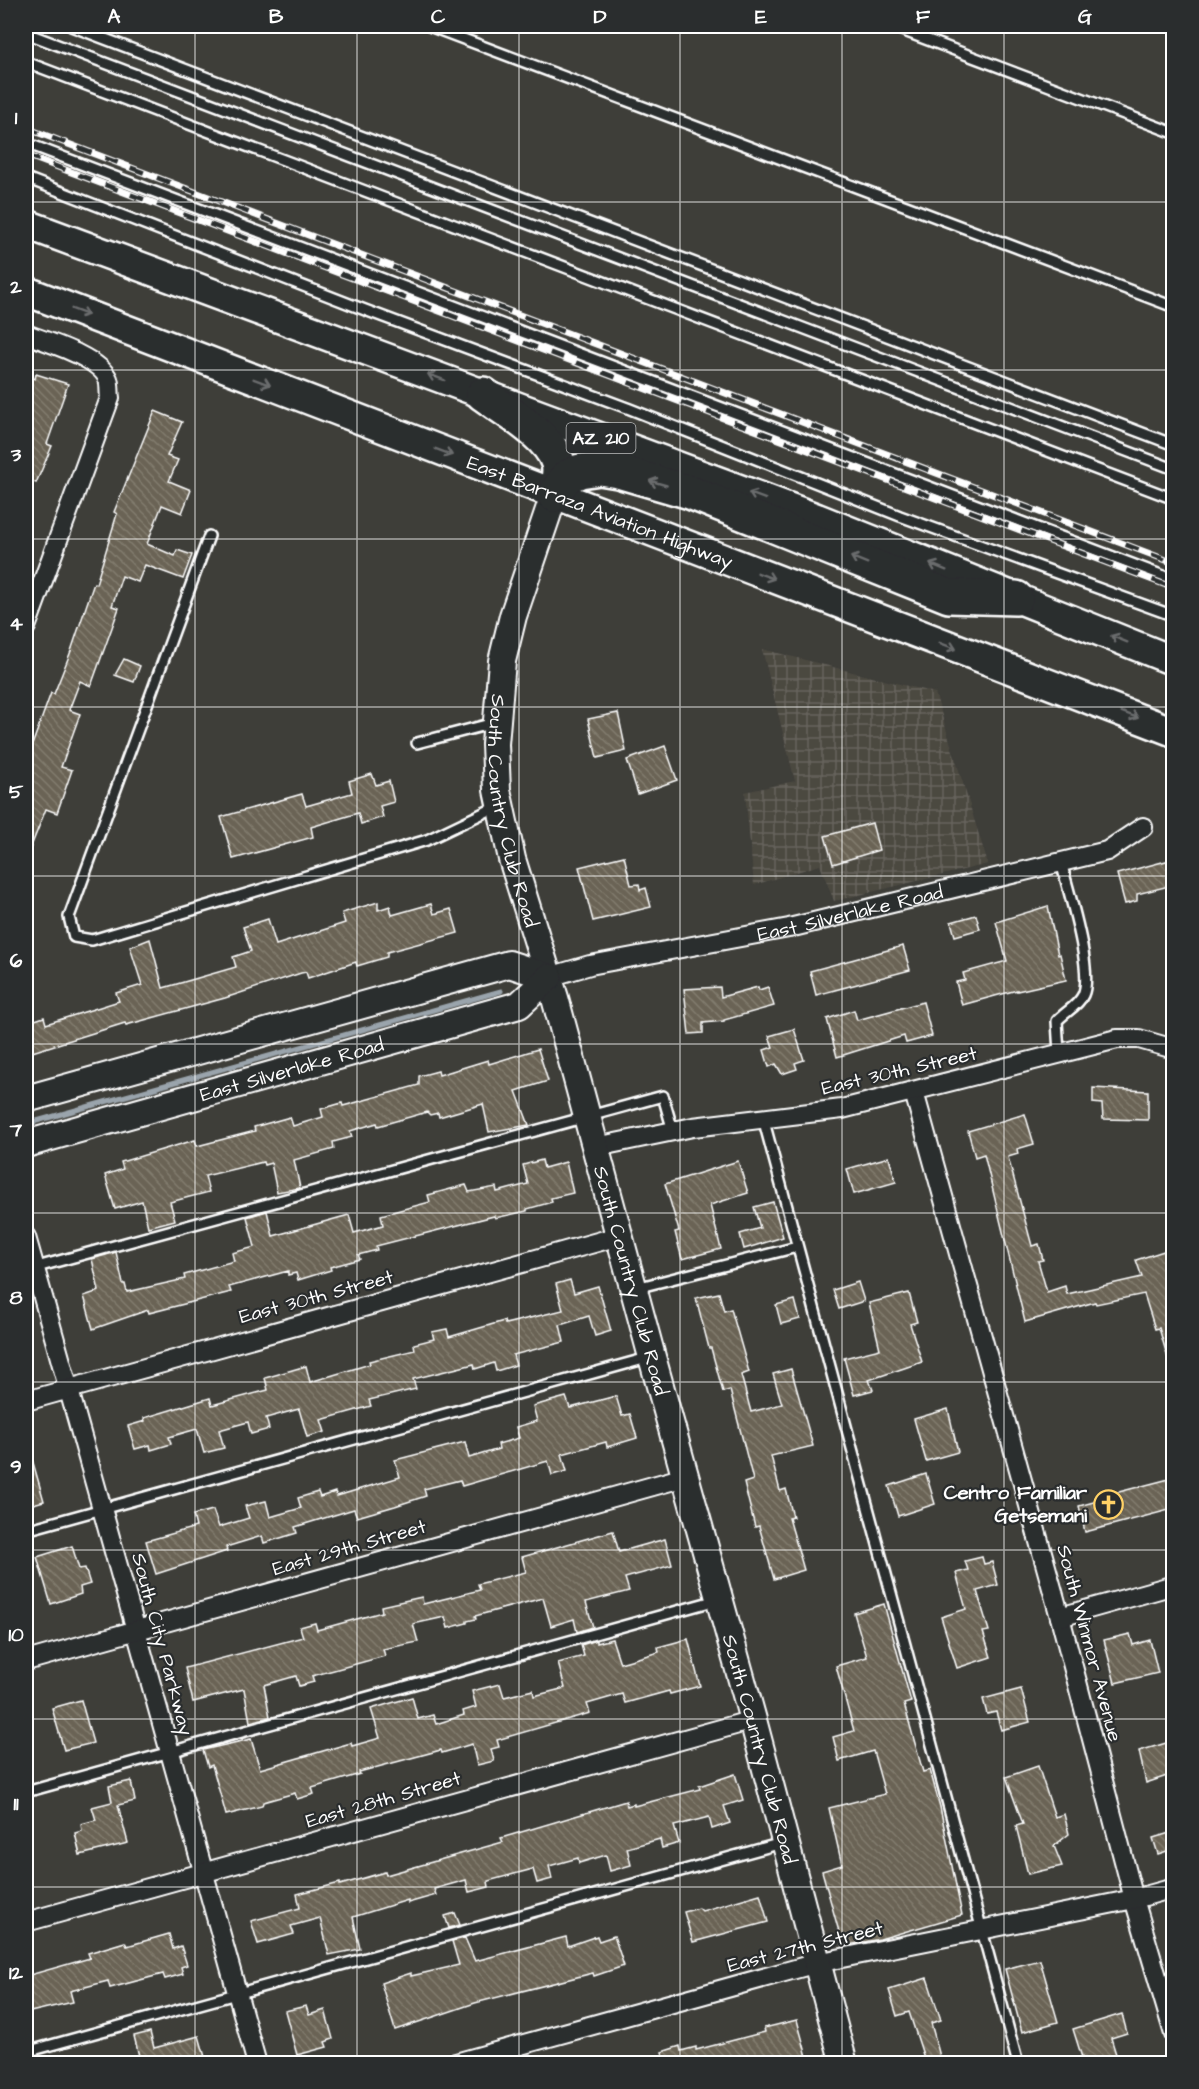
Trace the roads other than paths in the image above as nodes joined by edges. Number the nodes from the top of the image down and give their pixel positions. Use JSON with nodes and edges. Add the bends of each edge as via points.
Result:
{"nodes":[{"id":1,"x":71,"y":26,"type":"edge"},
{"id":2,"x":429,"y":26,"type":"edge"},
{"id":3,"x":891,"y":26,"type":"edge"},
{"id":4,"x":26,"y":33,"type":"edge"},
{"id":5,"x":26,"y":62,"type":"edge"},
{"id":6,"x":1173,"y":133,"type":"edge"},
{"id":7,"x":26,"y":143,"type":"edge"},
{"id":8,"x":26,"y":178,"type":"edge"},
{"id":9,"x":26,"y":224,"type":"edge"},
{"id":10,"x":26,"y":291,"type":"edge"},
{"id":11,"x":1173,"y":307,"type":"edge"},
{"id":12,"x":26,"y":334,"type":"edge"},
{"id":13,"x":483,"y":394,"type":"junction"},
{"id":14,"x":1173,"y":446,"type":"edge"},
{"id":15,"x":1173,"y":469,"type":"edge"},
{"id":16,"x":555,"y":495,"type":"junction"},
{"id":17,"x":1173,"y":499,"type":"edge"},
{"id":18,"x":209,"y":536,"type":"dead end"},
{"id":19,"x":1173,"y":580,"type":"edge"},
{"id":20,"x":1016,"y":598,"type":"junction"},
{"id":21,"x":1173,"y":616,"type":"edge"},
{"id":22,"x":26,"y":627,"type":"edge"},
{"id":23,"x":1173,"y":661,"type":"edge"},
{"id":24,"x":496,"y":723,"type":"junction"},
{"id":25,"x":1173,"y":732,"type":"edge"},
{"id":26,"x":417,"y":742,"type":"dead end"},
{"id":27,"x":500,"y":805,"type":"junction"},
{"id":28,"x":1143,"y":827,"type":"dead end"},
{"id":29,"x":1061,"y":862,"type":"junction"},
{"id":30,"x":552,"y":988,"type":"junction"},
{"id":31,"x":1173,"y":1049,"type":"edge"},
{"id":32,"x":1059,"y":1053,"type":"junction"},
{"id":33,"x":914,"y":1092,"type":"junction"},
{"id":34,"x":26,"y":1099,"type":"edge"},
{"id":35,"x":587,"y":1116,"type":"junction"},
{"id":36,"x":763,"y":1118,"type":"junction"},
{"id":37,"x":673,"y":1131,"type":"junction"},
{"id":38,"x":26,"y":1144,"type":"edge"},
{"id":39,"x":596,"y":1148,"type":"junction"},
{"id":40,"x":619,"y":1236,"type":"junction"},
{"id":41,"x":26,"y":1237,"type":"edge"},
{"id":42,"x":797,"y":1246,"type":"junction"},
{"id":43,"x":30,"y":1268,"type":"edge"},
{"id":44,"x":633,"y":1289,"type":"junction"},
{"id":45,"x":651,"y":1357,"type":"junction"},
{"id":46,"x":69,"y":1388,"type":"junction"},
{"id":47,"x":26,"y":1401,"type":"edge"},
{"id":48,"x":685,"y":1477,"type":"junction"},
{"id":49,"x":103,"y":1510,"type":"junction"},
{"id":50,"x":26,"y":1530,"type":"edge"},
{"id":51,"x":1173,"y":1585,"type":"edge"},
{"id":52,"x":719,"y":1599,"type":"junction"},
{"id":53,"x":1060,"y":1617,"type":"junction"},
{"id":54,"x":136,"y":1629,"type":"junction"},
{"id":55,"x":26,"y":1661,"type":"edge"},
{"id":56,"x":753,"y":1720,"type":"junction"},
{"id":57,"x":169,"y":1752,"type":"junction"},
{"id":58,"x":26,"y":1792,"type":"edge"},
{"id":59,"x":785,"y":1842,"type":"junction"},
{"id":60,"x":202,"y":1873,"type":"junction"},
{"id":61,"x":1173,"y":1888,"type":"edge"},
{"id":62,"x":1134,"y":1899,"type":"junction"},
{"id":63,"x":26,"y":1922,"type":"edge"},
{"id":64,"x":981,"y":1929,"type":"junction"},
{"id":65,"x":817,"y":1963,"type":"junction"},
{"id":66,"x":237,"y":1993,"type":"junction"},
{"id":67,"x":1173,"y":2034,"type":"edge"},
{"id":68,"x":26,"y":2052,"type":"edge"},
{"id":69,"x":257,"y":2064,"type":"edge"},
{"id":70,"x":452,"y":2064,"type":"edge"},
{"id":71,"x":844,"y":2064,"type":"edge"},
{"id":72,"x":1018,"y":2064,"type":"edge"}],
"edges":[{"from":1,"to":14,"type":"lane"},
{"from":2,"to":11,"type":"lane"},
{"from":3,"to":6,"type":"lane"},
{"from":4,"to":15,"type":"lane"},
{"from":5,"to":17,"type":"lane"},
{"from":7,"to":19,"type":"lane"},
{"from":8,"to":21,"type":"lane","via":[[900,516]]},
{"from":13,"to":9,"type":"main road","number":"AZ 210","one_way":true},
{"from":10,"to":16,"type":"main road","name":"East Barraza Aviation Highway","one_way":true},
{"from":12,"to":22,"type":"street","via":[[96,365],[108,379],[110,398]]},
{"from":13,"to":16,"type":"highway","via":[[542,438],[558,462],[560,477]]},
{"from":20,"to":13,"type":"main road","number":"AZ 210","one_way":true,"via":[[817,518]]},
{"from":20,"to":16,"type":"highway","one_way":true,"via":[[949,596],[690,492],[618,471],[580,471],[566,477]]},
{"from":16,"to":24,"type":"main road","name":"South Country Club Road","via":[[513,616],[502,661]]},
{"from":16,"to":25,"type":"main road","name":"East Barraza Aviation Highway","one_way":true},
{"from":18,"to":27,"type":"lane","via":[[69,917],[74,938],[92,940],[416,843]]},
{"from":23,"to":20,"type":"main road","number":"AZ 210","one_way":true},
{"from":24,"to":26,"type":"lane"},
{"from":24,"to":27,"type":"main road","name":"South Country Club Road"},
{"from":27,"to":30,"type":"main road","name":"South Country Club Road","via":[[512,859]]},
{"from":28,"to":29,"type":"street","name":"East Silverlake Road","via":[[1107,851]]},
{"from":29,"to":30,"type":"street","name":"East Silverlake Road","via":[[789,928],[590,965]]},
{"from":29,"to":32,"type":"lane","via":[[1086,977],[1079,1003],[1057,1021]]},
{"from":30,"to":34,"type":"main road","via":[[509,964]]},
{"from":30,"to":35,"type":"main road","name":"South Country Club Road"},
{"from":30,"to":38,"type":"main road","name":"East Silverlake Road","via":[[519,1005]]},
{"from":31,"to":32,"type":"street","name":"East 30th Street","via":[[1139,1039],[1117,1039]]},
{"from":32,"to":33,"type":"street","name":"East 30th Street"},
{"from":33,"to":36,"type":"street","name":"East 30th Street","via":[[842,1109]]},
{"from":33,"to":53,"type":"street","name":"South Winmor Avenue"},
{"from":35,"to":37,"type":"lane","via":[[663,1096]]},
{"from":35,"to":39,"type":"main road","name":"South Country Club Road"},
{"from":35,"to":43,"type":"lane"},
{"from":36,"to":37,"type":"street","name":"East 30th Street"},
{"from":36,"to":42,"type":"lane"},
{"from":37,"to":39,"type":"street","name":"East 30th Street"},
{"from":39,"to":40,"type":"main road","name":"South Country Club Road"},
{"from":40,"to":44,"type":"main road","name":"South Country Club Road"},
{"from":40,"to":46,"type":"street","name":"East 30th Street"},
{"from":41,"to":43,"type":"street","name":"South City Parkway"},
{"from":42,"to":44,"type":"lane"},
{"from":42,"to":64,"type":"lane"},
{"from":43,"to":46,"type":"street","name":"South City Parkway"},
{"from":44,"to":45,"type":"main road","name":"South Country Club Road"},
{"from":45,"to":48,"type":"main road","name":"South Country Club Road"},
{"from":45,"to":49,"type":"lane"},
{"from":46,"to":47,"type":"street","name":"East 30th Street"},
{"from":46,"to":49,"type":"street","name":"South City Parkway"},
{"from":48,"to":52,"type":"main road","name":"South Country Club Road"},
{"from":48,"to":54,"type":"street","name":"East 29th Street"},
{"from":49,"to":50,"type":"lane"},
{"from":49,"to":54,"type":"street","name":"South City Parkway"},
{"from":51,"to":53,"type":"street"},
{"from":52,"to":56,"type":"main road","name":"South Country Club Road"},
{"from":52,"to":57,"type":"lane"},
{"from":53,"to":62,"type":"street","name":"South Winmor Avenue"},
{"from":54,"to":55,"type":"street","name":"East 29th Street"},
{"from":54,"to":57,"type":"street","name":"South City Parkway"},
{"from":56,"to":59,"type":"main road","name":"South Country Club Road"},
{"from":56,"to":60,"type":"street","name":"East 28th Street"},
{"from":57,"to":58,"type":"lane"},
{"from":57,"to":60,"type":"street","name":"South City Parkway"},
{"from":59,"to":65,"type":"main road","name":"South Country Club Road"},
{"from":59,"to":66,"type":"lane"},
{"from":60,"to":63,"type":"street","name":"East 28th Street"},
{"from":60,"to":66,"type":"street","name":"South City Parkway"},
{"from":61,"to":62,"type":"street","name":"East 27th Street"},
{"from":62,"to":64,"type":"street","name":"East 27th Street"},
{"from":62,"to":67,"type":"street","name":"South Winmor Avenue"},
{"from":64,"to":65,"type":"street","name":"East 27th Street"},
{"from":64,"to":72,"type":"lane"},
{"from":65,"to":70,"type":"street","name":"East 27th Street"},
{"from":65,"to":71,"type":"main road","name":"South Country Club Road"},
{"from":66,"to":68,"type":"lane"},
{"from":66,"to":69,"type":"street","name":"South City Parkway"}]}
